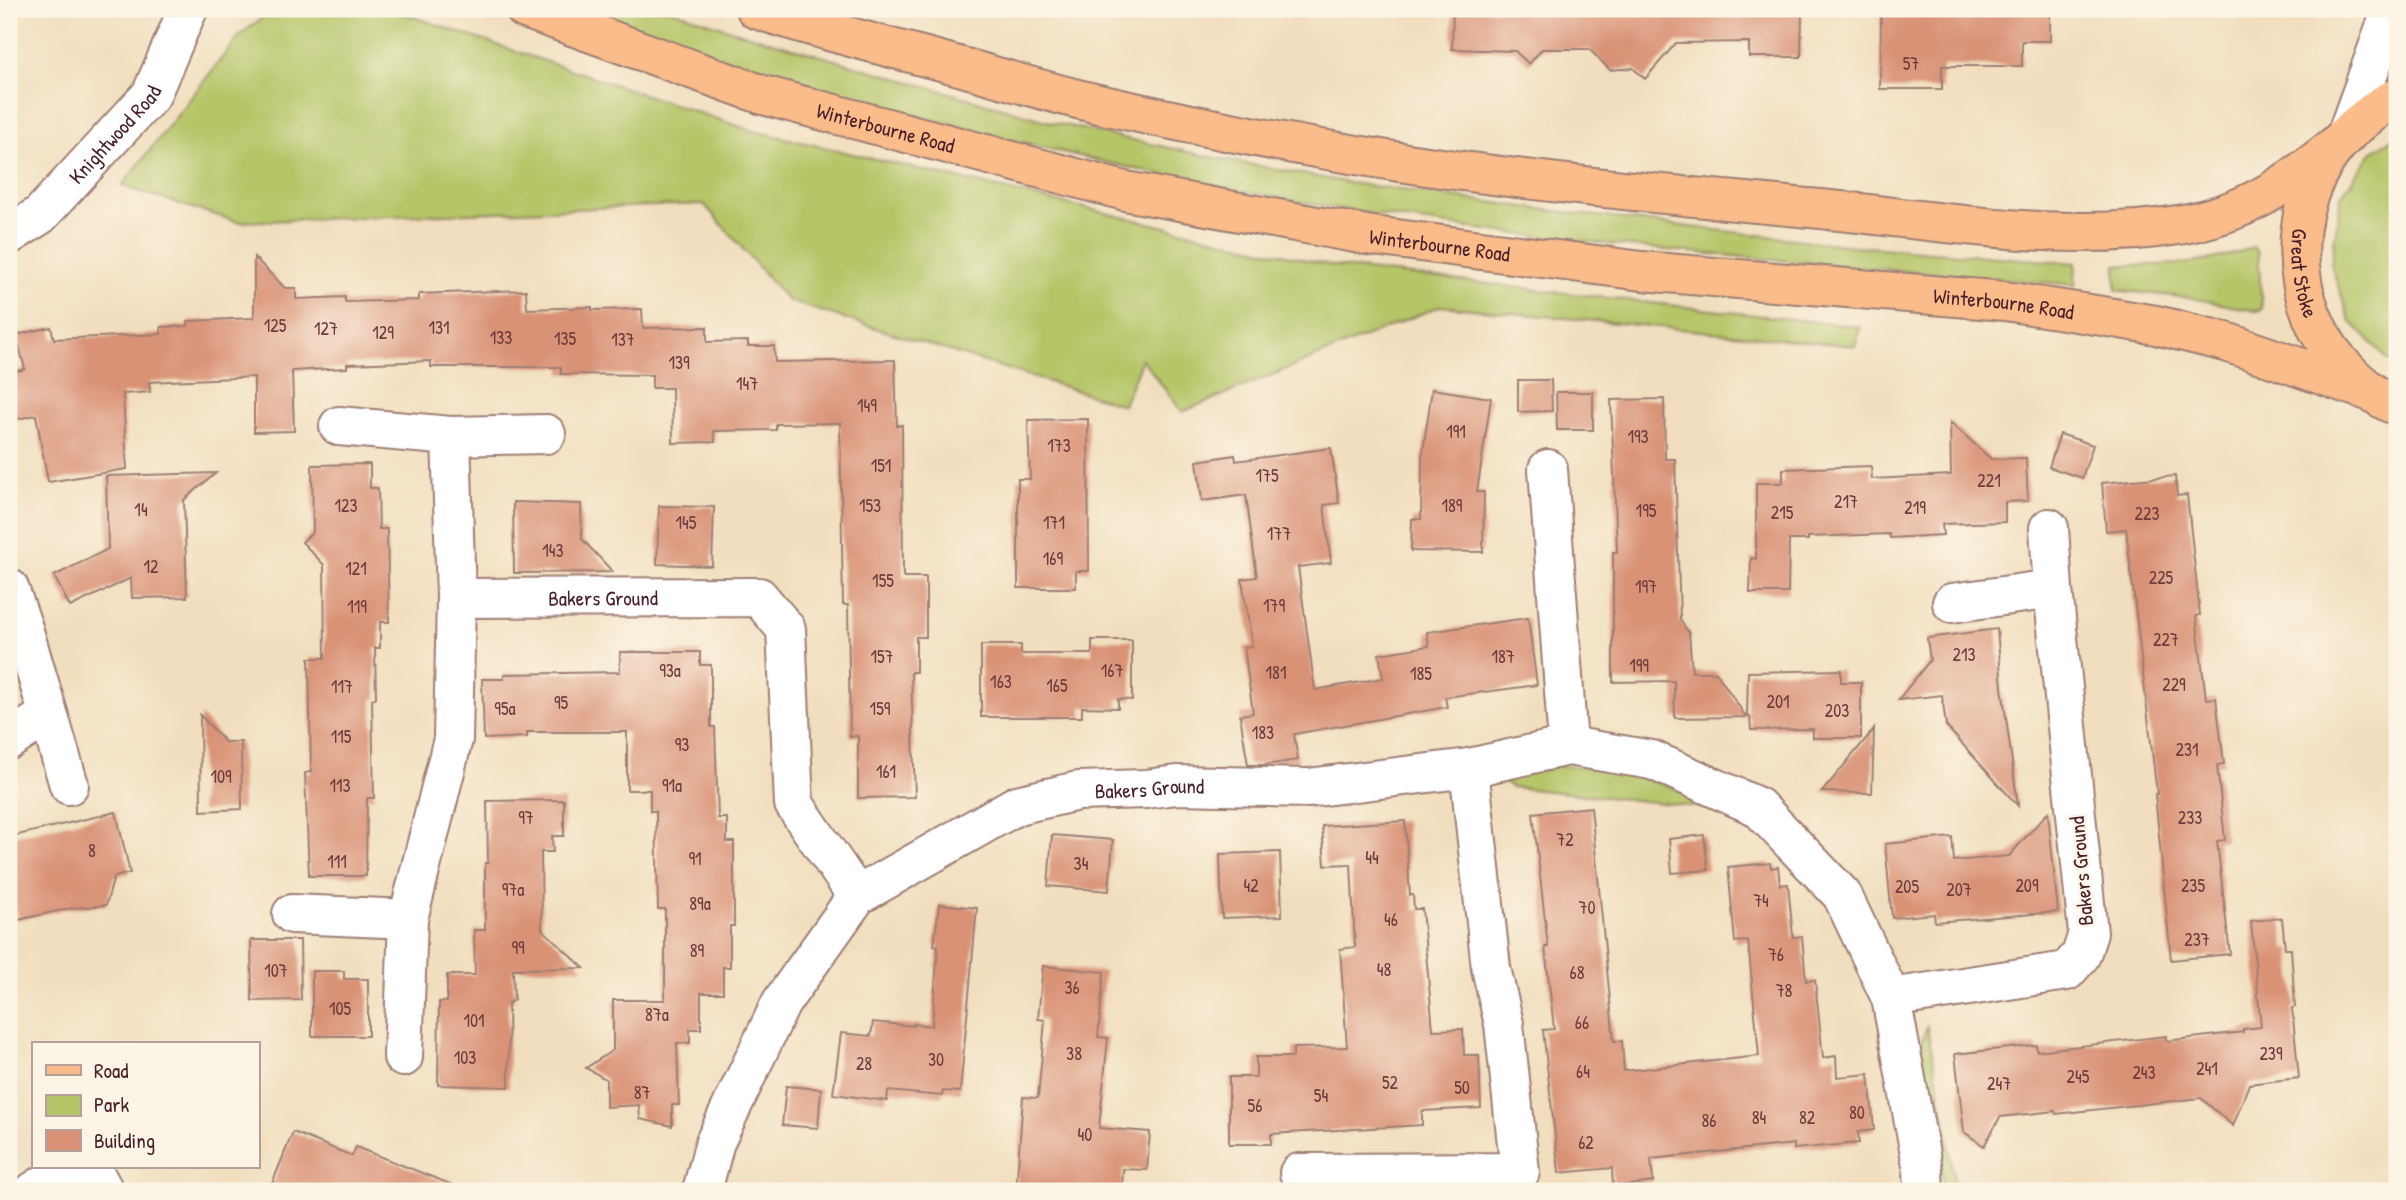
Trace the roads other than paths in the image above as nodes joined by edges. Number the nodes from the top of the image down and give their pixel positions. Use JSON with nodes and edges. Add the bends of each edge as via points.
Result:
{"nodes":[{"id":1,"x":188,"y":9,"type":"edge"},
{"id":2,"x":525,"y":9,"type":"edge"},
{"id":3,"x":757,"y":9,"type":"edge"},
{"id":4,"x":2392,"y":9,"type":"edge"},
{"id":5,"x":2397,"y":98,"type":"edge"},
{"id":6,"x":2341,"y":139,"type":"junction"},
{"id":7,"x":9,"y":235,"type":"edge"},
{"id":8,"x":2387,"y":405,"type":"edge"},
{"id":9,"x":339,"y":426,"type":"dead end"},
{"id":10,"x":546,"y":434,"type":"dead end"},
{"id":11,"x":451,"y":436,"type":"junction"},
{"id":12,"x":1548,"y":469,"type":"dead end"},
{"id":13,"x":2049,"y":528,"type":"dead end"},
{"id":14,"x":9,"y":588,"type":"edge"},
{"id":15,"x":2053,"y":589,"type":"junction"},
{"id":16,"x":456,"y":598,"type":"junction"},
{"id":17,"x":1952,"y":603,"type":"dead end"},
{"id":18,"x":48,"y":715,"type":"junction"},
{"id":19,"x":9,"y":740,"type":"edge"},
{"id":20,"x":1568,"y":746,"type":"junction"},
{"id":21,"x":1469,"y":768,"type":"junction"},
{"id":22,"x":69,"y":785,"type":"dead end"},
{"id":23,"x":857,"y":896,"type":"junction"},
{"id":24,"x":292,"y":914,"type":"dead end"},
{"id":25,"x":408,"y":919,"type":"junction"},
{"id":26,"x":1891,"y":998,"type":"junction"},
{"id":27,"x":403,"y":1057,"type":"dead end"},
{"id":28,"x":70,"y":1168,"type":"edge"},
{"id":29,"x":92,"y":1168,"type":"edge"},
{"id":30,"x":1299,"y":1172,"type":"dead end"},
{"id":31,"x":34,"y":1191,"type":"edge"},
{"id":32,"x":104,"y":1191,"type":"edge"},
{"id":33,"x":702,"y":1191,"type":"edge"},
{"id":34,"x":1924,"y":1191,"type":"edge"}],
"edges":[{"from":1,"to":7,"type":"street","name":"Knightwood Road","via":[[151,95],[40,215]]},
{"from":2,"to":8,"type":"main road","name":"Winterbourne Road","via":[[763,95],[1125,191],[1366,235],[1642,271],[2005,301],[2096,315],[2226,342]]},
{"from":3,"to":6,"type":"main road","via":[[1091,102],[1366,157],[1651,194],[1982,225],[2135,231],[2226,214],[2295,178]]},
{"from":4,"to":6,"type":"street"},
{"from":5,"to":6,"type":"main road","name":"Great Stoke"},
{"from":6,"to":8,"type":"main road","name":"Great Stoke","via":[[2312,184],[2300,229],[2300,276],[2313,321],[2337,360]]},
{"from":9,"to":11,"type":"street"},
{"from":10,"to":11,"type":"street"},
{"from":11,"to":16,"type":"street"},
{"from":12,"to":20,"type":"street"},
{"from":13,"to":15,"type":"street","name":"Bakers Ground"},
{"from":14,"to":18,"type":"street"},
{"from":15,"to":17,"type":"street"},
{"from":15,"to":26,"type":"street","name":"Bakers Ground","via":[[2088,933],[2081,955],[2067,971]]},
{"from":16,"to":23,"type":"street","name":"Bakers Ground","via":[[759,597],[786,629],[794,804]]},
{"from":16,"to":25,"type":"street","via":[[453,739]]},
{"from":18,"to":19,"type":"street"},
{"from":18,"to":22,"type":"street"},
{"from":20,"to":21,"type":"street","name":"Bakers Ground"},
{"from":20,"to":26,"type":"street","name":"Bakers Ground","via":[[1652,760],[1758,807],[1842,895]]},
{"from":21,"to":23,"type":"street","name":"Bakers Ground","via":[[1308,788],[1177,785],[1078,791],[1017,805]]},
{"from":21,"to":30,"type":"street","via":[[1521,1172]]},
{"from":23,"to":33,"type":"street","name":"Bakers Ground","via":[[781,1003],[715,1142]]},
{"from":24,"to":25,"type":"street"},
{"from":25,"to":27,"type":"street"},
{"from":26,"to":34,"type":"street","name":"Bakers Ground"},
{"from":28,"to":31,"type":"street"},
{"from":29,"to":32,"type":"street"}]}
